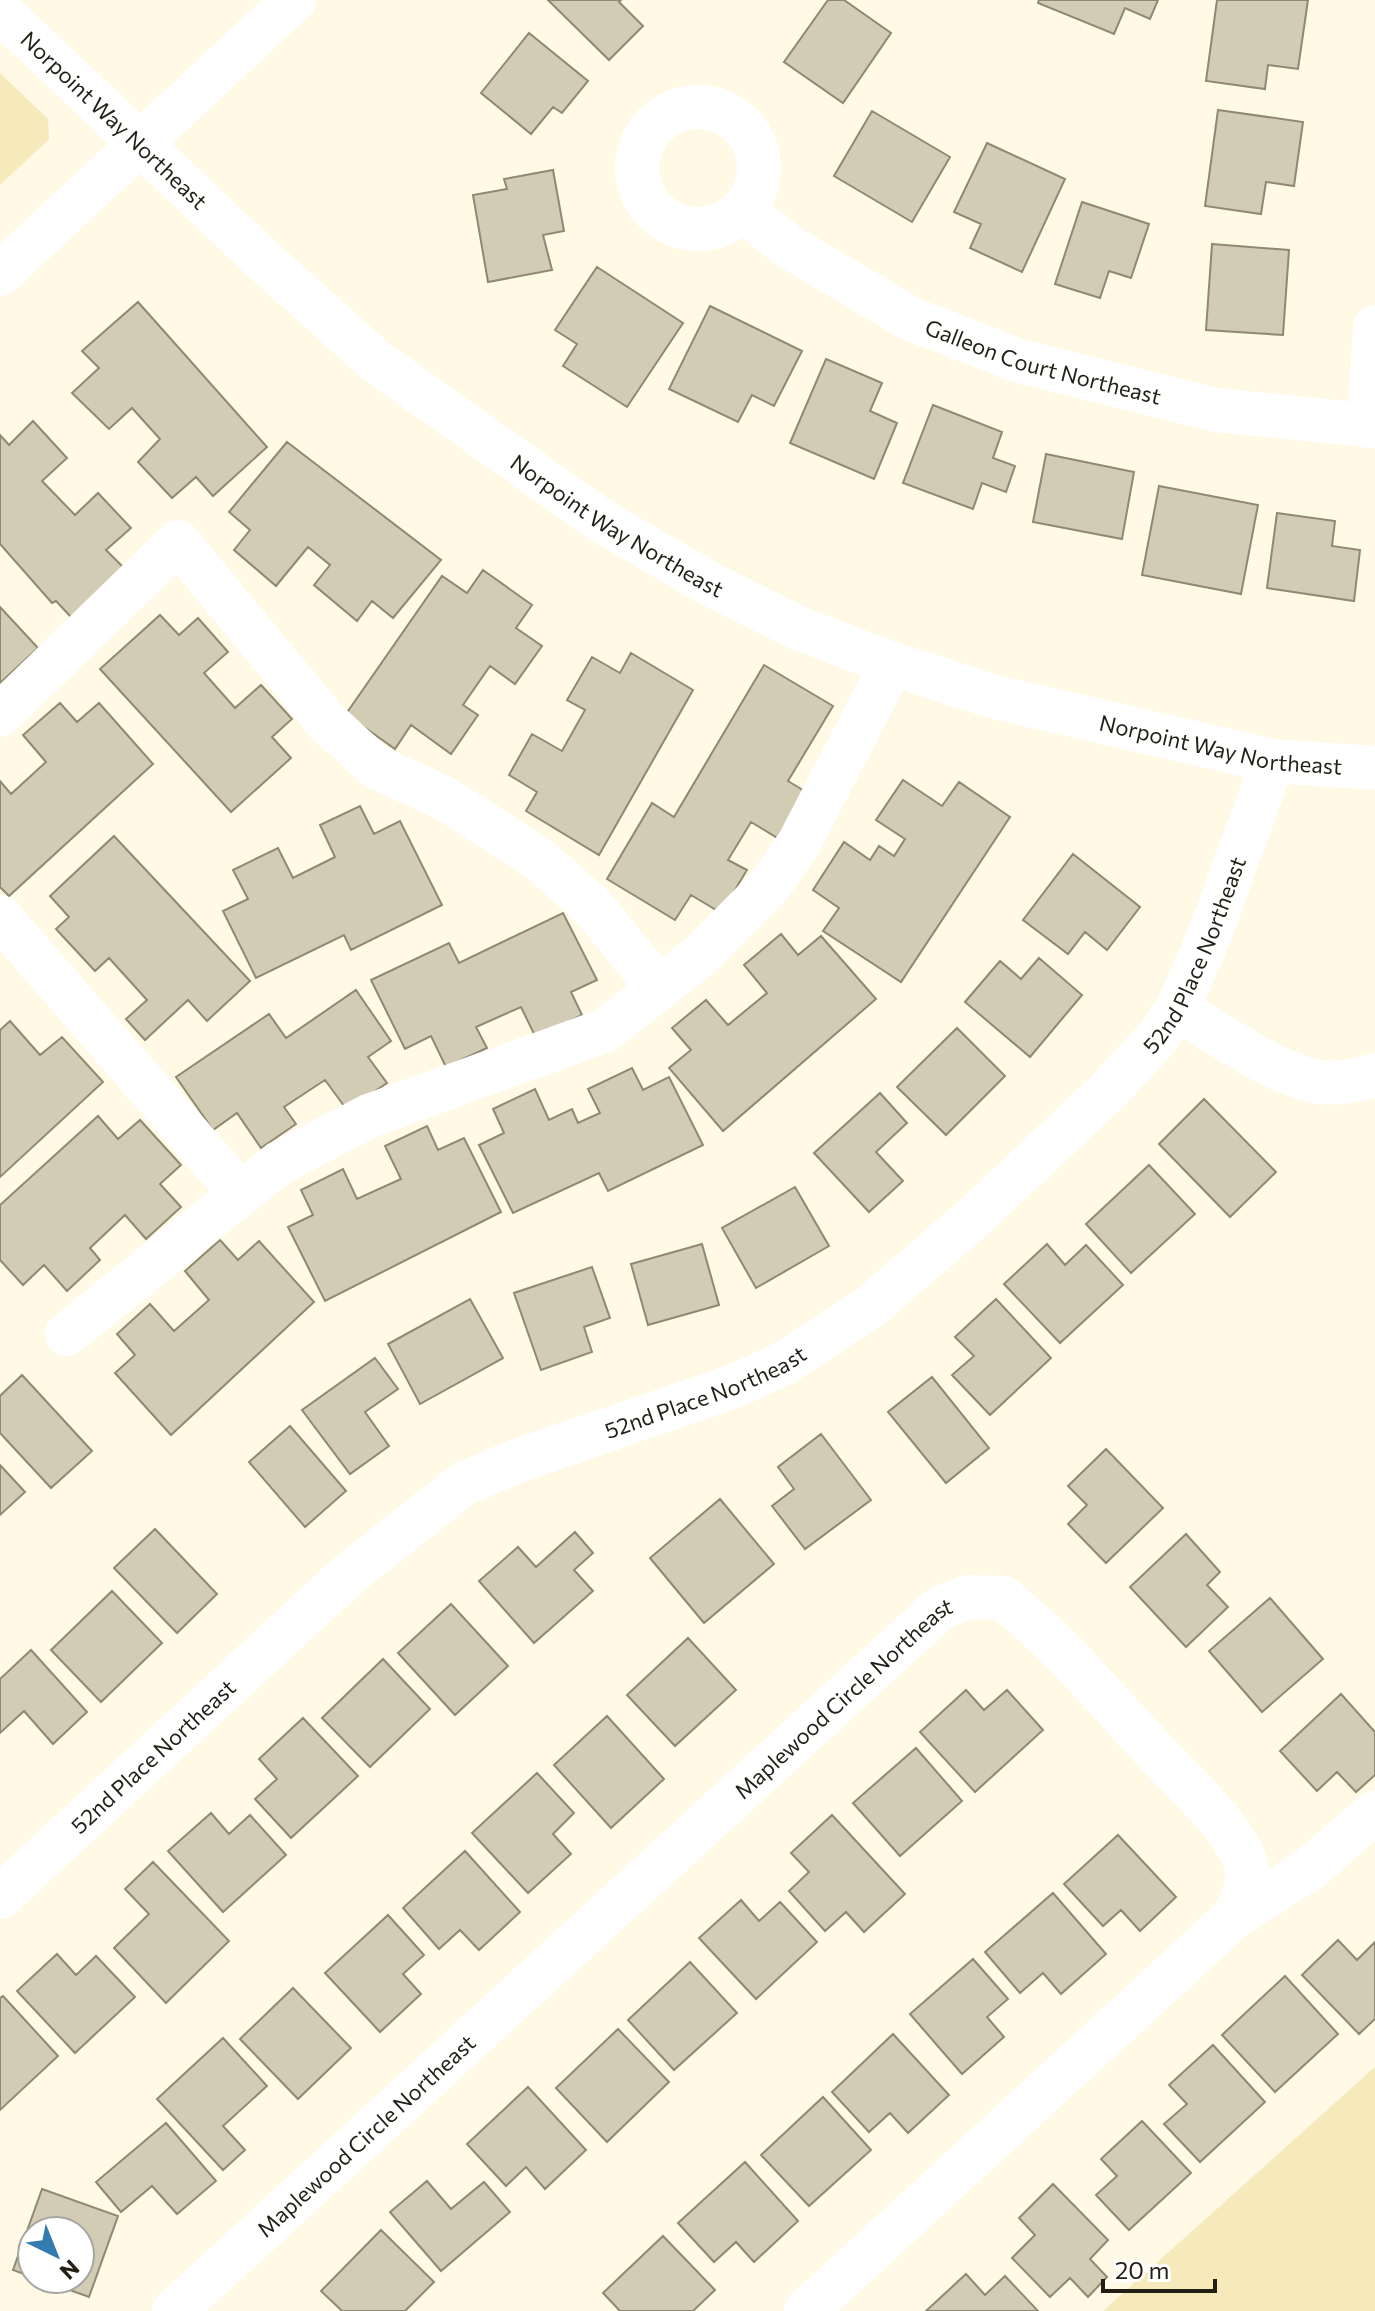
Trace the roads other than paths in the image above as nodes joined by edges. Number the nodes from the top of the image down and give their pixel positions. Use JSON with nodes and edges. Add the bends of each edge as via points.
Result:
{"nodes":[{"id":1,"x":294,"y":0,"type":"edge"},
{"id":2,"x":0,"y":11,"type":"edge"},
{"id":3,"x":140,"y":142,"type":"junction"},
{"id":4,"x":743,"y":210,"type":"dead end"},
{"id":5,"x":0,"y":274,"type":"edge"},
{"id":6,"x":1375,"y":327,"type":"edge"},
{"id":7,"x":1372,"y":426,"type":"edge"},
{"id":8,"x":892,"y":664,"type":"junction"},
{"id":9,"x":0,"y":715,"type":"edge"},
{"id":10,"x":1273,"y":761,"type":"junction"},
{"id":11,"x":1375,"y":768,"type":"edge"},
{"id":12,"x":0,"y":917,"type":"edge"},
{"id":13,"x":659,"y":988,"type":"junction"},
{"id":14,"x":1177,"y":1009,"type":"junction"},
{"id":15,"x":1375,"y":1075,"type":"edge"},
{"id":16,"x":239,"y":1192,"type":"junction"},
{"id":17,"x":67,"y":1334,"type":"dead end"},
{"id":18,"x":1375,"y":1812,"type":"edge"},
{"id":19,"x":0,"y":1897,"type":"edge"},
{"id":20,"x":1233,"y":1918,"type":"junction"},
{"id":21,"x":174,"y":2311,"type":"edge"},
{"id":22,"x":806,"y":2311,"type":"edge"}],
"edges":[{"from":1,"to":3,"type":"street"},
{"from":2,"to":3,"type":"street","name":"Norpoint Way Northeast"},
{"from":3,"to":5,"type":"street"},
{"from":3,"to":8,"type":"street","name":"Norpoint Way Northeast","via":[[377,362],[501,453],[600,520],[708,583],[803,630]]},
{"from":4,"to":7,"type":"street","name":"Galleon Court Northeast","via":[[799,253],[911,319],[1020,361],[1216,410]]},
{"from":6,"to":7,"type":"street"},
{"from":8,"to":10,"type":"street","name":"Norpoint Way Northeast","via":[[1091,722]]},
{"from":8,"to":13,"type":"street","via":[[792,854],[736,921]]},
{"from":9,"to":13,"type":"street","via":[[178,542],[325,720],[376,767],[446,799],[540,860],[592,906]]},
{"from":10,"to":11,"type":"street","name":"Norpoint Way Northeast"},
{"from":10,"to":14,"type":"street","name":"52nd Place Northeast"},
{"from":12,"to":16,"type":"street"},
{"from":13,"to":16,"type":"street","via":[[606,1030],[369,1116],[279,1163]]},
{"from":14,"to":15,"type":"street","via":[[1313,1081]]},
{"from":14,"to":19,"type":"street","name":"52nd Place Northeast","via":[[1108,1091],[870,1307],[821,1342],[734,1386],[463,1484],[348,1575]]},
{"from":16,"to":17,"type":"street"},
{"from":18,"to":20,"type":"street","via":[[1312,1867]]},
{"from":20,"to":21,"type":"street","name":"Maplewood Circle Northeast","via":[[1247,1884],[1242,1853],[1210,1811],[1057,1647],[1003,1598],[968,1597],[940,1608]]},
{"from":20,"to":22,"type":"street","name":"Maplewood Circle Northeast"}]}
